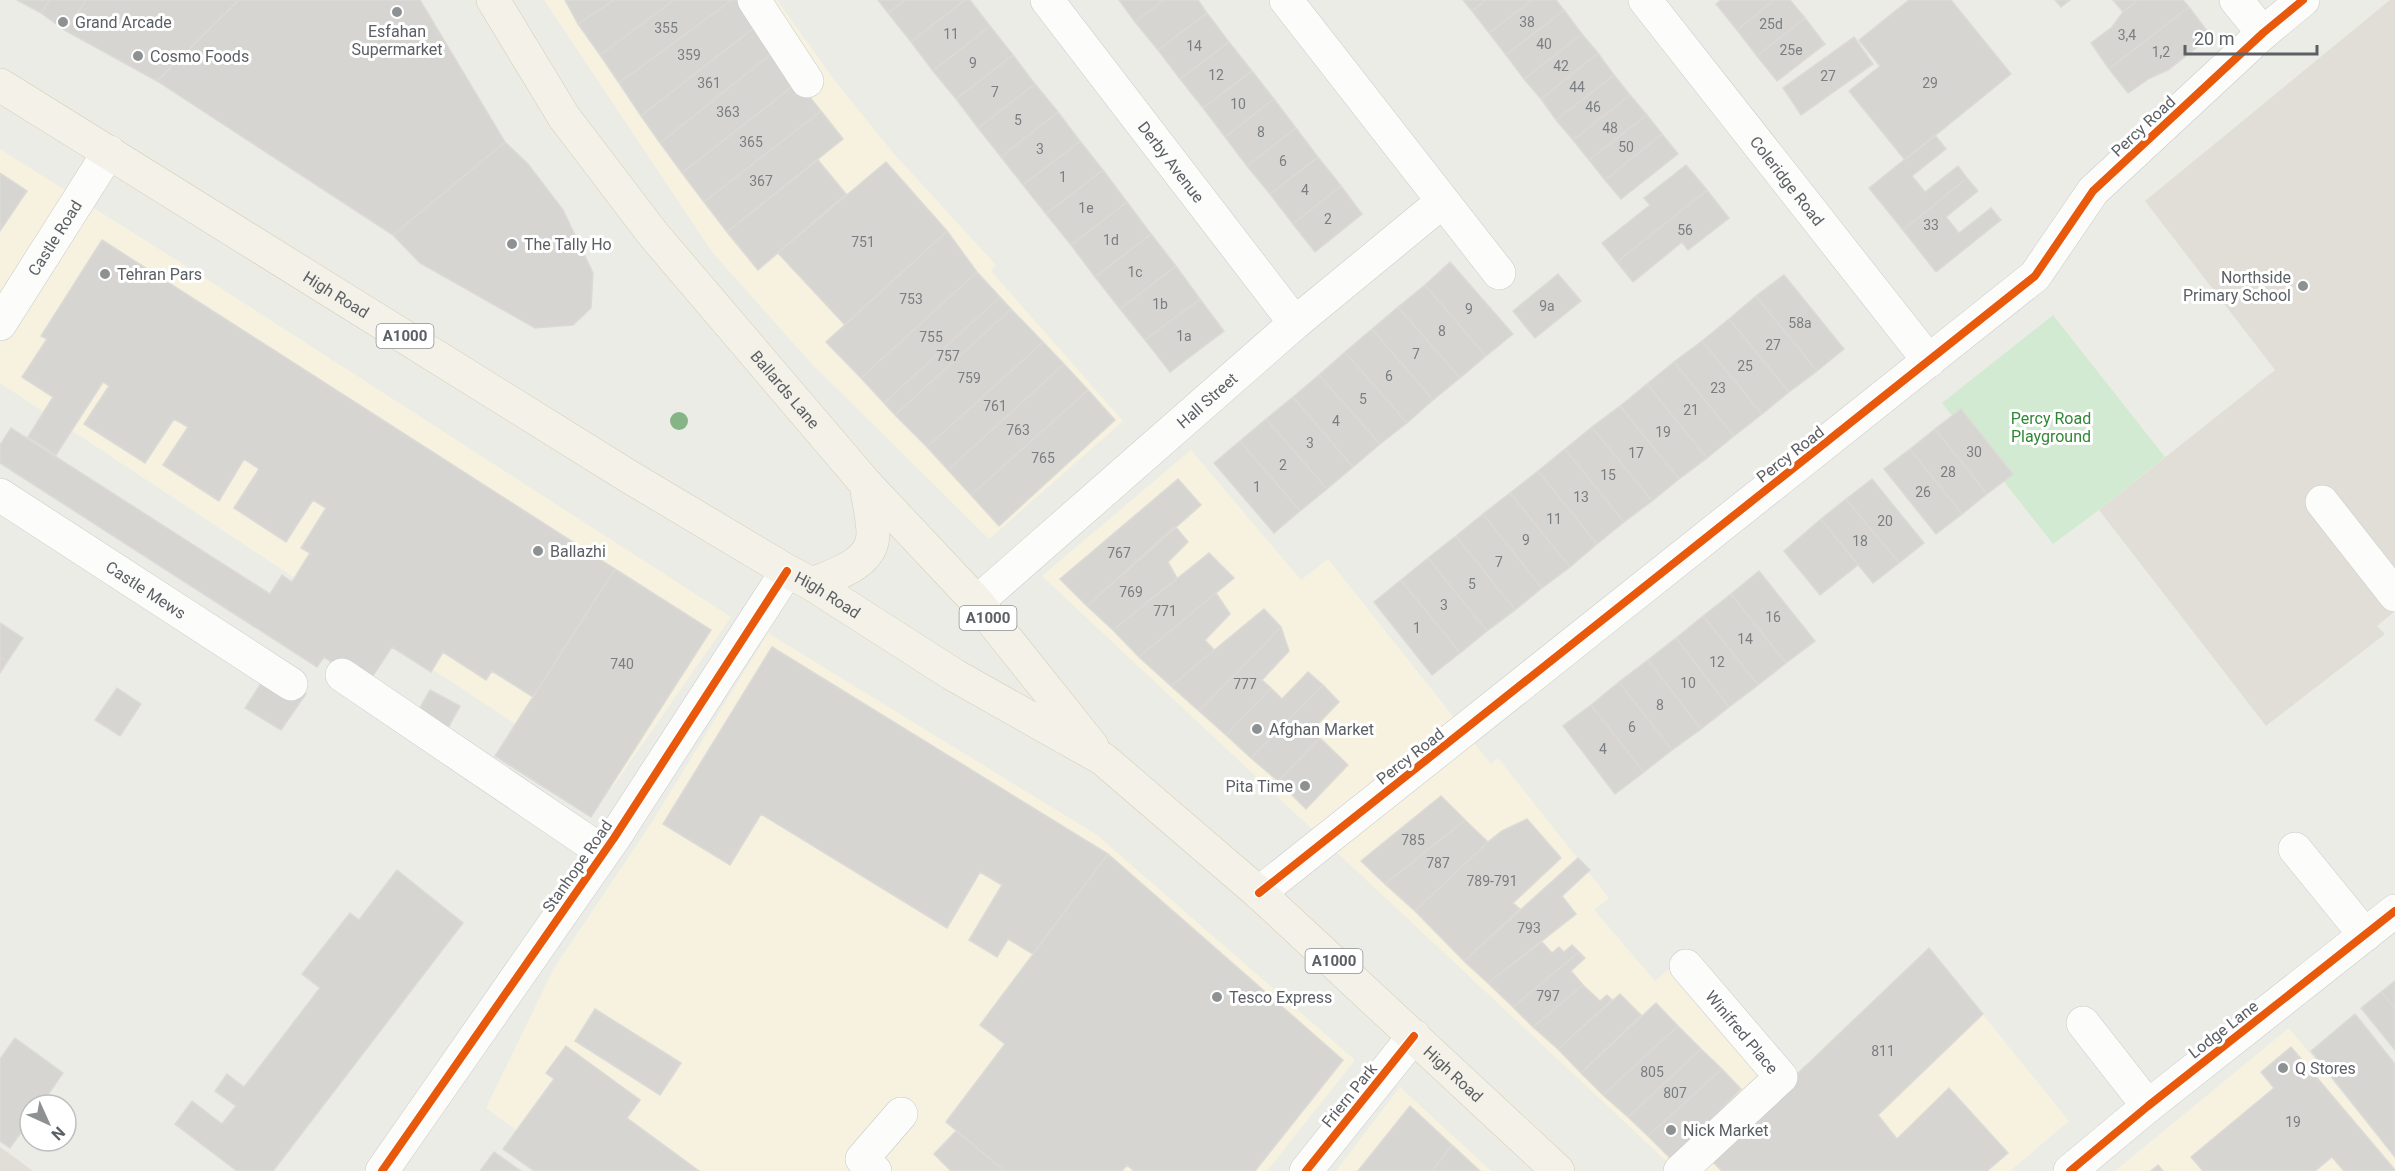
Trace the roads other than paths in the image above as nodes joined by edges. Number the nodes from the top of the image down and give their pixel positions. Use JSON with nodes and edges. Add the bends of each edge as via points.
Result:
{"nodes":[{"id":1,"x":493,"y":0,"type":"edge"},
{"id":2,"x":754,"y":0,"type":"edge"},
{"id":3,"x":1047,"y":0,"type":"edge"},
{"id":4,"x":1286,"y":0,"type":"edge"},
{"id":5,"x":1645,"y":0,"type":"edge"},
{"id":6,"x":2236,"y":0,"type":"edge"},
{"id":7,"x":2303,"y":0,"type":"edge"},
{"id":8,"x":2263,"y":33,"type":"junction"},
{"id":9,"x":807,"y":81,"type":"dead end"},
{"id":10,"x":0,"y":85,"type":"edge"},
{"id":11,"x":109,"y":152,"type":"junction"},
{"id":12,"x":1442,"y":202,"type":"junction"},
{"id":13,"x":1499,"y":273,"type":"dead end"},
{"id":14,"x":1295,"y":323,"type":"junction"},
{"id":15,"x":0,"y":324,"type":"edge"},
{"id":16,"x":1929,"y":361,"type":"junction"},
{"id":17,"x":866,"y":484,"type":"junction"},
{"id":18,"x":0,"y":495,"type":"edge"},
{"id":19,"x":2322,"y":502,"type":"dead end"},
{"id":20,"x":799,"y":577,"type":"junction"},
{"id":21,"x":2395,"y":595,"type":"edge"},
{"id":22,"x":977,"y":602,"type":"junction"},
{"id":23,"x":342,"y":675,"type":"dead end"},
{"id":24,"x":291,"y":684,"type":"dead end"},
{"id":25,"x":1103,"y":759,"type":"junction"},
{"id":26,"x":2295,"y":849,"type":"dead end"},
{"id":27,"x":603,"y":852,"type":"junction"},
{"id":28,"x":1259,"y":893,"type":"junction"},
{"id":29,"x":2395,"y":911,"type":"edge"},
{"id":30,"x":2365,"y":935,"type":"junction"},
{"id":31,"x":1686,"y":966,"type":"dead end"},
{"id":32,"x":2083,"y":1023,"type":"dead end"},
{"id":33,"x":1414,"y":1036,"type":"junction"},
{"id":34,"x":2148,"y":1106,"type":"junction"},
{"id":35,"x":901,"y":1114,"type":"dead end"},
{"id":36,"x":382,"y":1171,"type":"edge"},
{"id":37,"x":874,"y":1171,"type":"edge"},
{"id":38,"x":1306,"y":1171,"type":"edge"},
{"id":39,"x":1558,"y":1171,"type":"edge"},
{"id":40,"x":1680,"y":1171,"type":"edge"},
{"id":41,"x":2070,"y":1171,"type":"edge"}],
"edges":[{"from":1,"to":17,"type":"main road","name":"Ballards Lane","number":"A1000","via":[[564,117],[653,234]]},
{"from":2,"to":9,"type":"street"},
{"from":3,"to":14,"type":"street","name":"Derby Avenue"},
{"from":4,"to":12,"type":"street"},
{"from":5,"to":16,"type":"street","name":"Coleridge Road"},
{"from":6,"to":8,"type":"street"},
{"from":7,"to":8,"type":"street","name":"Percy Road"},
{"from":8,"to":16,"type":"street","name":"Percy Road","via":[[2093,191],[2035,276]]},
{"from":10,"to":11,"type":"main road","name":"High Road","number":"A1000"},
{"from":11,"to":15,"type":"street","name":"Castle Road"},
{"from":11,"to":20,"type":"main road","name":"High Road","number":"A1000","via":[[628,476]]},
{"from":12,"to":13,"type":"street"},
{"from":12,"to":14,"type":"street","name":"Hall Street"},
{"from":14,"to":22,"type":"street","name":"Hall Street"},
{"from":16,"to":28,"type":"street","name":"Percy Road"},
{"from":17,"to":20,"type":"main road","via":[[874,536],[866,554],[848,569]]},
{"from":17,"to":22,"type":"main road","name":"Ballards Lane","number":"A1000"},
{"from":18,"to":24,"type":"street","name":"Castle Mews"},
{"from":19,"to":21,"type":"street"},
{"from":20,"to":25,"type":"main road","name":"High Road","number":"A1000","via":[[954,675]]},
{"from":20,"to":27,"type":"street","name":"Stanhope Road"},
{"from":22,"to":25,"type":"main road","name":"Ballards Lane","number":"A1000"},
{"from":23,"to":27,"type":"street"},
{"from":25,"to":28,"type":"main road","name":"High Road","number":"A1000"},
{"from":26,"to":30,"type":"street"},
{"from":27,"to":36,"type":"street","name":"Stanhope Road"},
{"from":28,"to":33,"type":"main road","name":"High Road","number":"A1000"},
{"from":29,"to":30,"type":"street","name":"Lodge Lane"},
{"from":30,"to":34,"type":"street","name":"Lodge Lane"},
{"from":31,"to":40,"type":"street","name":"Winifred Place","via":[[1781,1077]]},
{"from":32,"to":34,"type":"street"},
{"from":33,"to":38,"type":"street","name":"Friern Park"},
{"from":33,"to":39,"type":"main road","name":"High Road","number":"A1000"},
{"from":34,"to":41,"type":"street","name":"Lodge Lane"},
{"from":35,"to":37,"type":"street","via":[[862,1159]]}]}
